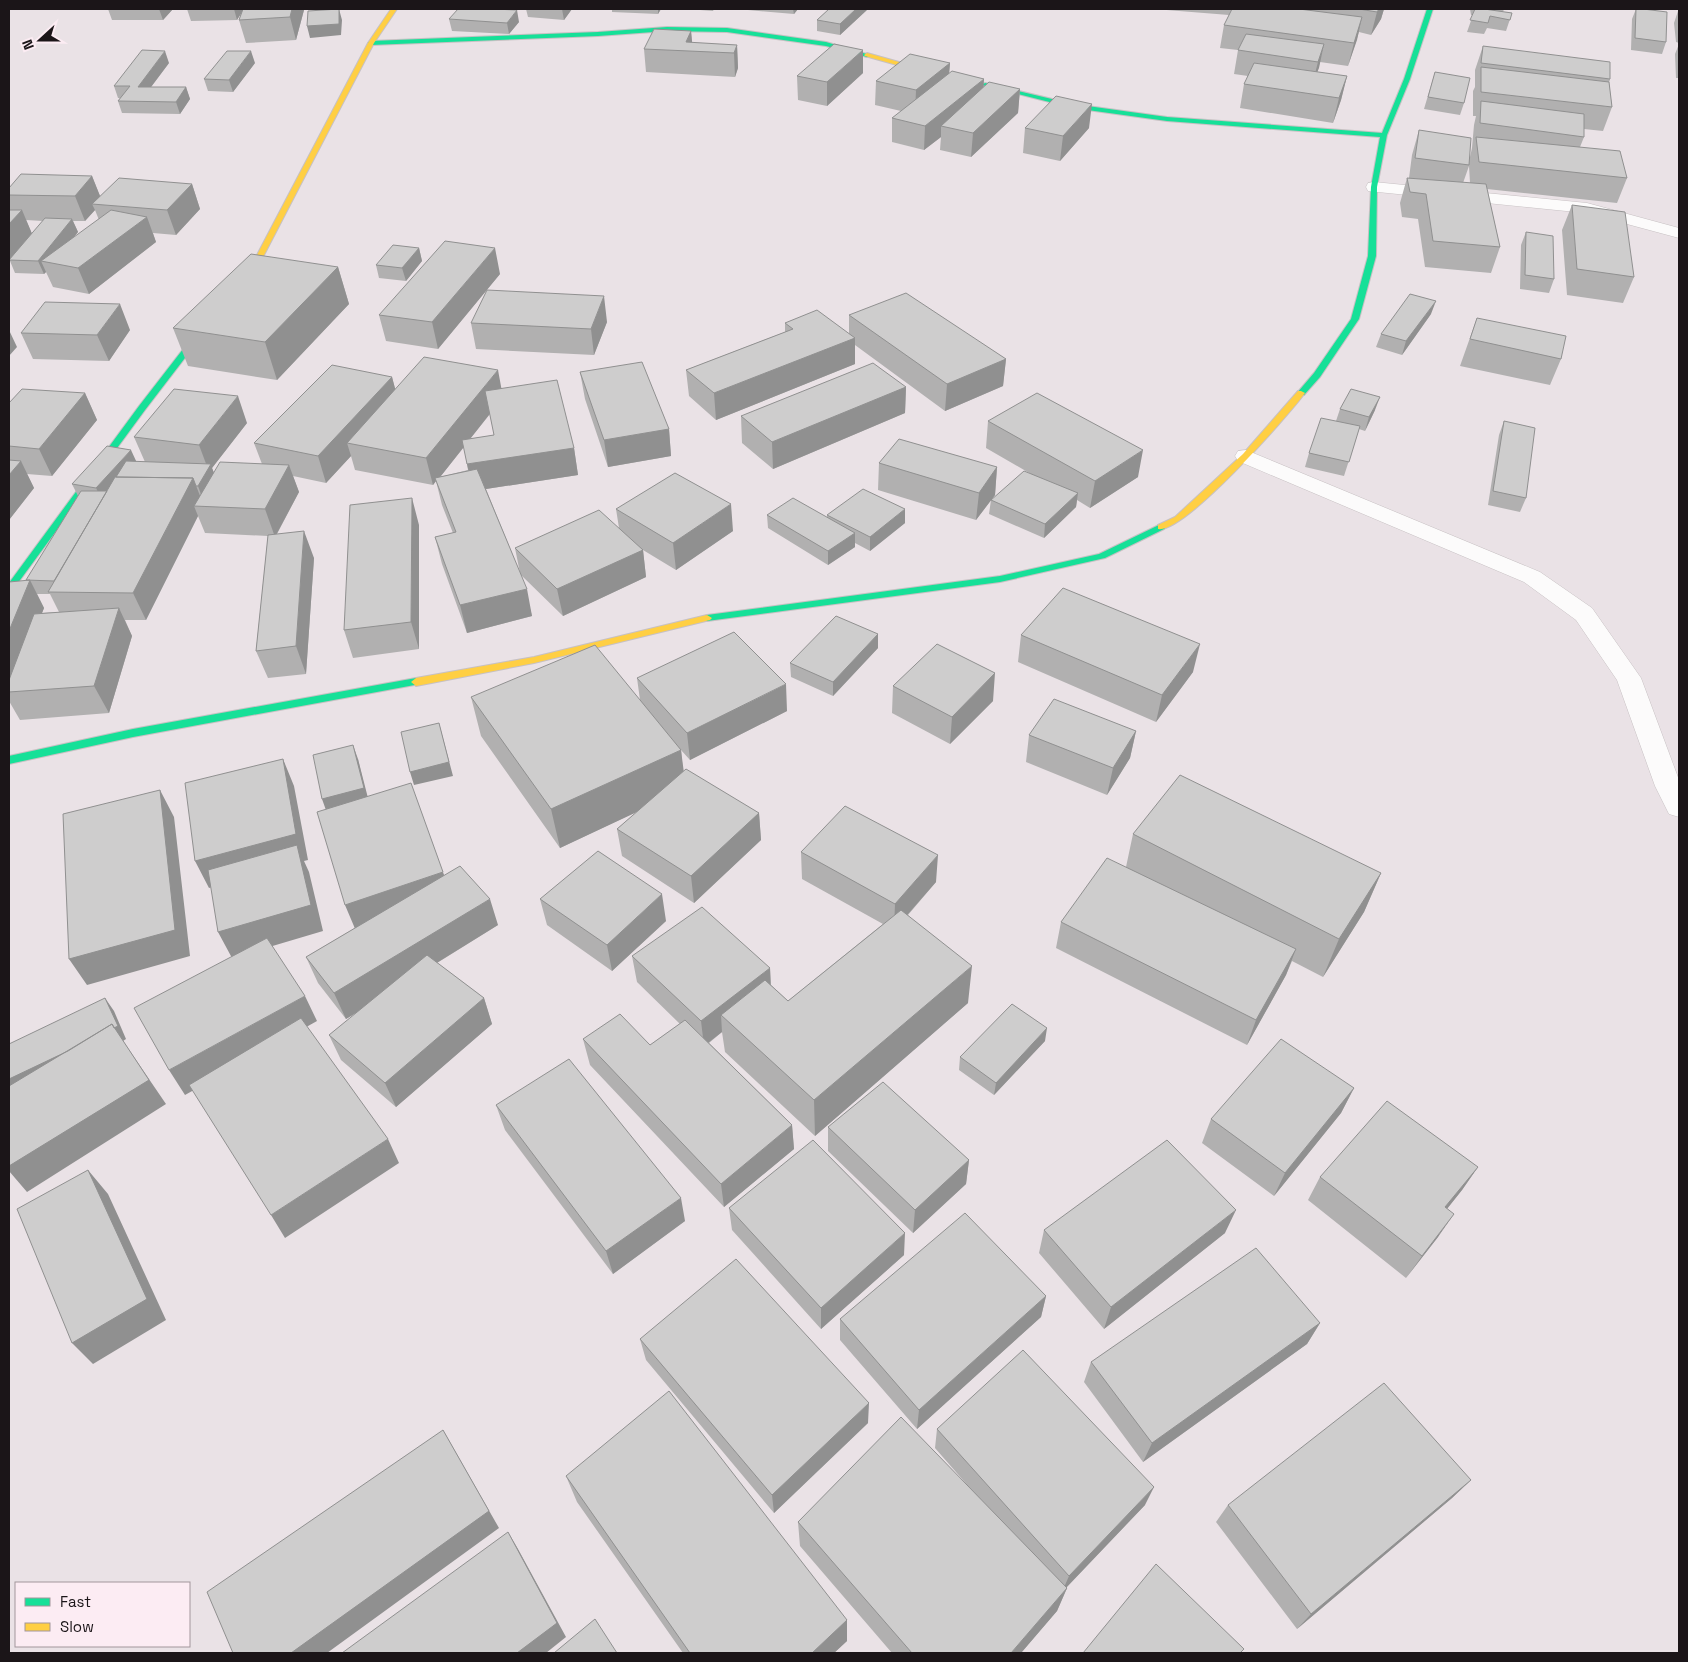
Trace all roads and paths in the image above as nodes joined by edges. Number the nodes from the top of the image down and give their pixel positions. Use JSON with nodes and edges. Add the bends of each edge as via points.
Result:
{"nodes":[{"id":1,"x":394,"y":9,"type":"edge"},
{"id":2,"x":1427,"y":9,"type":"edge"},
{"id":3,"x":371,"y":43,"type":"junction"},
{"id":4,"x":947,"y":77,"type":"edge"},
{"id":5,"x":974,"y":83,"type":"edge"},
{"id":6,"x":1384,"y":135,"type":"junction"},
{"id":7,"x":1374,"y":188,"type":"junction"},
{"id":8,"x":1679,"y":233,"type":"edge"},
{"id":9,"x":231,"y":293,"type":"edge"},
{"id":10,"x":213,"y":316,"type":"edge"},
{"id":11,"x":1246,"y":456,"type":"junction"},
{"id":12,"x":9,"y":589,"type":"edge"},
{"id":13,"x":9,"y":760,"type":"edge"},
{"id":14,"x":1679,"y":807,"type":"edge"}],
"edges":[{"from":1,"to":3,"type":"street"},
{"from":2,"to":6,"type":"street","via":[[1407,79]]},
{"from":3,"to":4,"type":"street","via":[[727,30],[826,44]]},
{"from":3,"to":9,"type":"street","via":[[260,255]]},
{"from":5,"to":6,"type":"street","via":[[1073,106],[1167,119]]},
{"from":6,"to":7,"type":"street"},
{"from":7,"to":8,"type":"street","via":[[1586,208]]},
{"from":7,"to":11,"type":"street","via":[[1372,256],[1355,319],[1317,375]]},
{"from":10,"to":12,"type":"street"},
{"from":11,"to":13,"type":"street","via":[[1178,519],[1102,556],[1000,579],[720,615],[534,660],[133,733]]},
{"from":11,"to":14,"type":"street","via":[[1532,577],[1584,614],[1629,678],[1668,786]]}]}
